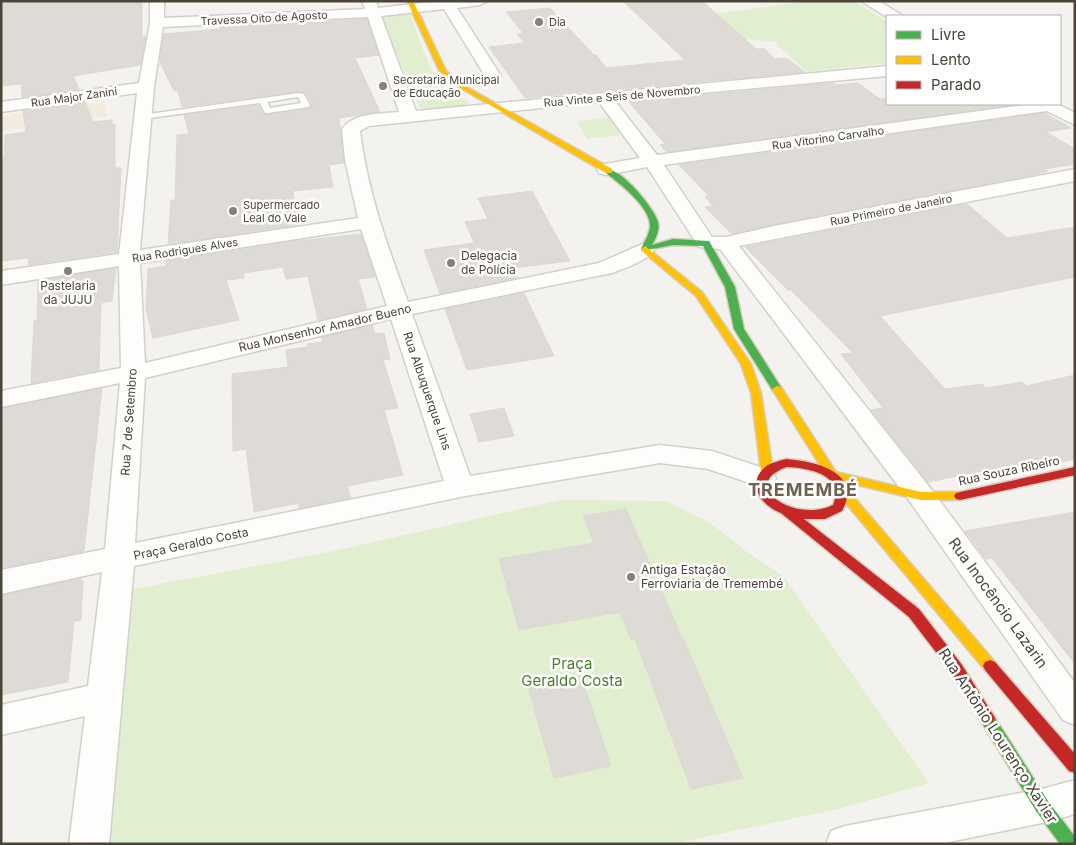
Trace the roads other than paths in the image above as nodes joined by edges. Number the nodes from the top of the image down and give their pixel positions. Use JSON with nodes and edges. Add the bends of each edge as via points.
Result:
{"nodes":[{"id":1,"x":157,"y":1,"type":"edge"},
{"id":2,"x":480,"y":1,"type":"edge"},
{"id":3,"x":868,"y":1,"type":"edge"},
{"id":4,"x":446,"y":2,"type":"edge"},
{"id":5,"x":411,"y":5,"type":"edge"},
{"id":6,"x":370,"y":7,"type":"edge"},
{"id":7,"x":894,"y":15,"type":"edge"},
{"id":8,"x":157,"y":23,"type":"junction"},
{"id":9,"x":886,"y":71,"type":"edge"},
{"id":10,"x":493,"y":76,"type":"dead end"},
{"id":11,"x":146,"y":87,"type":"junction"},
{"id":12,"x":604,"y":98,"type":"junction"},
{"id":13,"x":262,"y":100,"type":"junction"},
{"id":14,"x":1049,"y":105,"type":"edge"},
{"id":15,"x":1,"y":107,"type":"edge"},
{"id":16,"x":497,"y":107,"type":"junction"},
{"id":17,"x":409,"y":116,"type":"junction"},
{"id":18,"x":142,"y":117,"type":"junction"},
{"id":19,"x":1075,"y":120,"type":"edge"},
{"id":20,"x":358,"y":124,"type":"joint"},
{"id":21,"x":652,"y":160,"type":"junction"},
{"id":22,"x":606,"y":169,"type":"junction"},
{"id":23,"x":1075,"y":175,"type":"edge"},
{"id":24,"x":369,"y":222,"type":"junction"},
{"id":25,"x":716,"y":243,"type":"junction"},
{"id":26,"x":645,"y":249,"type":"junction"},
{"id":27,"x":129,"y":258,"type":"junction"},
{"id":28,"x":1,"y":278,"type":"edge"},
{"id":29,"x":400,"y":310,"type":"junction"},
{"id":30,"x":134,"y":373,"type":"junction"},
{"id":31,"x":1,"y":399,"type":"edge"},
{"id":32,"x":1075,"y":471,"type":"edge"},
{"id":33,"x":765,"y":475,"type":"junction"},
{"id":34,"x":832,"y":475,"type":"junction"},
{"id":35,"x":460,"y":487,"type":"junction"},
{"id":36,"x":843,"y":492,"type":"junction"},
{"id":37,"x":921,"y":496,"type":"junction"},
{"id":38,"x":787,"y":513,"type":"junction"},
{"id":39,"x":119,"y":559,"type":"junction"},
{"id":40,"x":1,"y":582,"type":"edge"},
{"id":41,"x":105,"y":697,"type":"junction"},
{"id":42,"x":1075,"y":710,"type":"edge"},
{"id":43,"x":1,"y":720,"type":"edge"},
{"id":44,"x":1075,"y":766,"type":"edge"},
{"id":45,"x":1058,"y":801,"type":"edge"},
{"id":46,"x":89,"y":844,"type":"edge"},
{"id":47,"x":846,"y":844,"type":"edge"},
{"id":48,"x":1070,"y":844,"type":"edge"}],
"edges":[{"from":1,"to":8,"type":"street","name":"Rua 7 de Setembro"},
{"from":2,"to":4,"type":"street","name":"Travessa Oito de Agosto"},
{"from":3,"to":7,"type":"street"},
{"from":4,"to":5,"type":"street","name":"Travessa Oito de Agosto"},
{"from":4,"to":10,"type":"street"},
{"from":5,"to":6,"type":"street","name":"Travessa Oito de Agosto"},
{"from":5,"to":16,"type":"main road","via":[[443,72]]},
{"from":6,"to":8,"type":"street","name":"Travessa Oito de Agosto"},
{"from":6,"to":17,"type":"street"},
{"from":8,"to":11,"type":"street","name":"Rua 7 de Setembro"},
{"from":9,"to":12,"type":"street","name":"Rua Vinte e Seis de Novembro"},
{"from":11,"to":15,"type":"street","name":"Rua Major Zanini"},
{"from":11,"to":18,"type":"street","name":"Rua 7 de Setembro"},
{"from":12,"to":16,"type":"street","name":"Rua Vinte e Seis de Novembro"},
{"from":12,"to":21,"type":"street"},
{"from":13,"to":13,"type":"lane","via":[[300,95],[306,105],[268,111]]},
{"from":13,"to":18,"type":"lane"},
{"from":14,"to":19,"type":"street"},
{"from":14,"to":21,"type":"street","name":"Rua Vitorino Carvalho"},
{"from":16,"to":17,"type":"street","name":"Rua Vinte e Seis de Novembro"},
{"from":16,"to":22,"type":"main road"},
{"from":17,"to":20,"type":"street","name":"Rua Vinte e Seis de Novembro"},
{"from":18,"to":27,"type":"street","name":"Rua 7 de Setembro"},
{"from":20,"to":24,"type":"street","name":"Rua Albuquerque Lins","via":[[351,129],[354,160]]},
{"from":21,"to":22,"type":"street","name":"Rua Vitorino Carvalho"},
{"from":21,"to":25,"type":"street"},
{"from":22,"to":26,"type":"main road","via":[[645,206],[654,221],[653,234]]},
{"from":23,"to":25,"type":"street","name":"Rua Primeiro de Janeiro"},
{"from":24,"to":27,"type":"street","name":"Rua Rodrigues Alves"},
{"from":24,"to":29,"type":"street","name":"Rua Albuquerque Lins"},
{"from":25,"to":26,"type":"main road","via":[[673,242]]},
{"from":25,"to":34,"type":"main road","via":[[739,329]]},
{"from":25,"to":37,"type":"street","name":"Rua Inocêncio Lazarin"},
{"from":26,"to":29,"type":"street","name":"Rua Monsenhor Amador Bueno","via":[[604,268]]},
{"from":26,"to":33,"type":"main road","via":[[699,294],[746,364],[756,393]]},
{"from":27,"to":28,"type":"street","name":"Rua Rodrigues Alves"},
{"from":27,"to":30,"type":"street","name":"Rua 7 de Setembro"},
{"from":29,"to":30,"type":"street","name":"Rua Monsenhor Amador Bueno"},
{"from":29,"to":35,"type":"street","name":"Rua Albuquerque Lins"},
{"from":30,"to":31,"type":"street","name":"Rua Monsenhor Amador Bueno"},
{"from":30,"to":39,"type":"street","name":"Rua 7 de Setembro"},
{"from":32,"to":37,"type":"main road","name":"Rua Souza Ribeiro","via":[[960,496]]},
{"from":33,"to":34,"type":"main road","via":[[775,466],[798,463]]},
{"from":33,"to":35,"type":"street","name":"Praça Geraldo Costa","via":[[712,460],[660,454]]},
{"from":33,"to":38,"type":"main road","via":[[761,486],[763,494],[776,508]]},
{"from":34,"to":36,"type":"main road"},
{"from":34,"to":37,"type":"main road","name":"Rua Souza Ribeiro"},
{"from":35,"to":39,"type":"street","name":"Praça Geraldo Costa"},
{"from":36,"to":38,"type":"main road","via":[[839,507],[823,516]]},
{"from":36,"to":44,"type":"main road","name":"Rua Antônio Lourenço Xavier"},
{"from":37,"to":42,"type":"street","name":"Rua Inocêncio Lazarin"},
{"from":38,"to":45,"type":"main road","name":"Rua Antônio Lourenço Xavier","via":[[914,613]]},
{"from":39,"to":40,"type":"street","name":"Praça Geraldo Costa"},
{"from":39,"to":41,"type":"street","name":"Rua 7 de Setembro"},
{"from":41,"to":43,"type":"street"},
{"from":41,"to":46,"type":"street","name":"Rua 7 de Setembro"},
{"from":45,"to":47,"type":"street"},
{"from":45,"to":48,"type":"main road","name":"Rua Antônio Lourenço Xavier"}]}
